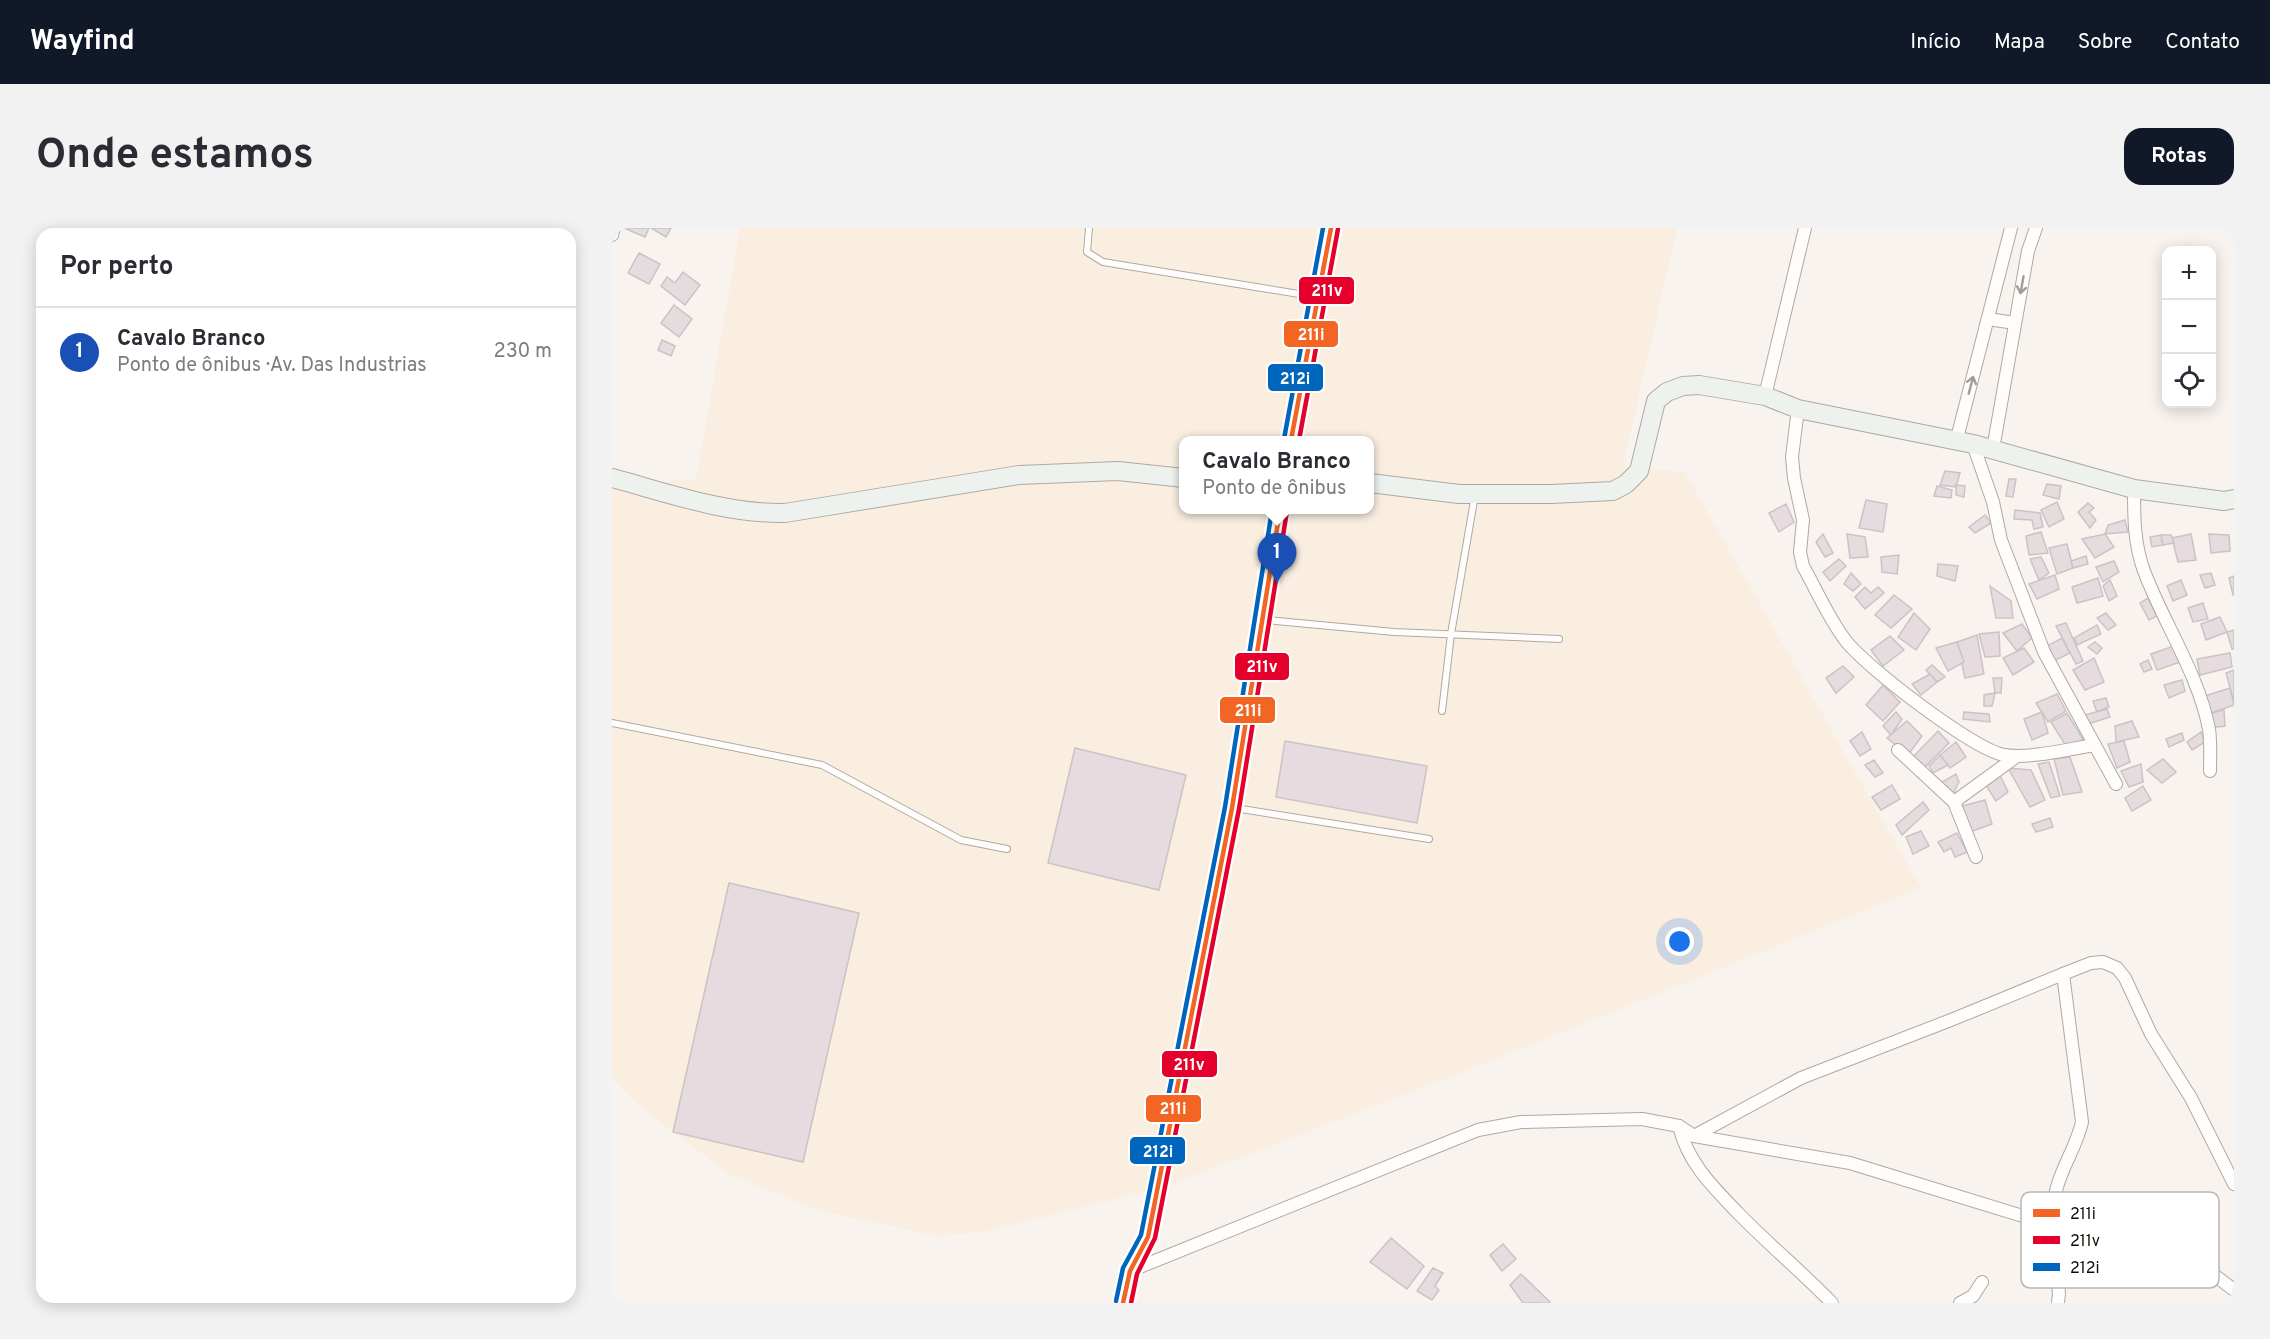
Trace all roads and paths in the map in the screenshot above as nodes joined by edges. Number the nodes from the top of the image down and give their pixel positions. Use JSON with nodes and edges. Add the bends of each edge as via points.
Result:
{"nodes":[{"id":1,"x":614,"y":228,"type":"edge"},
{"id":2,"x":1089,"y":228,"type":"edge"},
{"id":3,"x":1331,"y":228,"type":"edge"},
{"id":4,"x":1805,"y":228,"type":"edge"},
{"id":5,"x":2012,"y":228,"type":"edge"},
{"id":6,"x":2036,"y":228,"type":"edge"},
{"id":7,"x":612,"y":235,"type":"edge"},
{"id":8,"x":1317,"y":297,"type":"junction"},
{"id":9,"x":1988,"y":319,"type":"junction"},
{"id":10,"x":2015,"y":323,"type":"junction"},
{"id":11,"x":1765,"y":396,"type":"junction"},
{"id":12,"x":1798,"y":409,"type":"junction"},
{"id":13,"x":1293,"y":436,"type":"edge"},
{"id":14,"x":1964,"y":443,"type":"junction"},
{"id":15,"x":1993,"y":449,"type":"junction"},
{"id":16,"x":1179,"y":477,"type":"edge"},
{"id":17,"x":612,"y":478,"type":"edge"},
{"id":18,"x":1374,"y":483,"type":"edge"},
{"id":19,"x":2134,"y":489,"type":"junction"},
{"id":20,"x":1475,"y":494,"type":"junction"},
{"id":21,"x":2234,"y":499,"type":"edge"},
{"id":22,"x":1279,"y":514,"type":"edge"},
{"id":23,"x":1262,"y":620,"type":"junction"},
{"id":24,"x":1451,"y":634,"type":"junction"},
{"id":25,"x":1559,"y":639,"type":"dead end"},
{"id":26,"x":1442,"y":711,"type":"dead end"},
{"id":27,"x":612,"y":723,"type":"edge"},
{"id":28,"x":2095,"y":745,"type":"junction"},
{"id":29,"x":1898,"y":750,"type":"dead end"},
{"id":30,"x":2017,"y":756,"type":"junction"},
{"id":31,"x":2210,"y":771,"type":"dead end"},
{"id":32,"x":2116,"y":784,"type":"dead end"},
{"id":33,"x":1954,"y":802,"type":"junction"},
{"id":34,"x":1232,"y":808,"type":"junction"},
{"id":35,"x":1429,"y":839,"type":"dead end"},
{"id":36,"x":1007,"y":849,"type":"dead end"},
{"id":37,"x":1976,"y":857,"type":"dead end"},
{"id":38,"x":2063,"y":974,"type":"junction"},
{"id":39,"x":1679,"y":1126,"type":"junction"},
{"id":40,"x":1695,"y":1136,"type":"junction"},
{"id":41,"x":2234,"y":1184,"type":"edge"},
{"id":42,"x":2056,"y":1192,"type":"edge"},
{"id":43,"x":2021,"y":1215,"type":"edge"},
{"id":44,"x":1130,"y":1270,"type":"junction"},
{"id":45,"x":2219,"y":1279,"type":"edge"},
{"id":46,"x":1982,"y":1282,"type":"dead end"},
{"id":47,"x":2058,"y":1288,"type":"edge"},
{"id":48,"x":2234,"y":1290,"type":"edge"},
{"id":49,"x":1123,"y":1303,"type":"edge"},
{"id":50,"x":1832,"y":1303,"type":"edge"},
{"id":51,"x":1960,"y":1303,"type":"edge"},
{"id":52,"x":2058,"y":1303,"type":"edge"}],
"edges":[{"from":1,"to":7,"type":"street"},
{"from":2,"to":8,"type":"lane","via":[[1087,252],[1103,262]]},
{"from":3,"to":8,"type":"street"},
{"from":4,"to":11,"type":"street"},
{"from":5,"to":9,"type":"street"},
{"from":6,"to":10,"type":"street","one_way":true},
{"from":8,"to":13,"type":"street"},
{"from":9,"to":10,"type":"street"},
{"from":14,"to":9,"type":"street","one_way":true},
{"from":10,"to":15,"type":"street"},
{"from":11,"to":12,"type":"street"},
{"from":11,"to":20,"type":"street","via":[[1699,385],[1667,392],[1656,401],[1652,411],[1639,471],[1613,491]]},
{"from":12,"to":14,"type":"street"},
{"from":12,"to":30,"type":"street","via":[[1792,457],[1803,520],[1801,559],[1846,641],[1870,666],[1976,743],[1996,753]]},
{"from":14,"to":15,"type":"street"},
{"from":14,"to":28,"type":"street","via":[[1993,502],[2001,540],[2044,652]]},
{"from":15,"to":19,"type":"street"},
{"from":16,"to":17,"type":"street","via":[[1118,471],[1018,475],[766,513],[719,507]]},
{"from":18,"to":20,"type":"street"},
{"from":19,"to":21,"type":"street"},
{"from":19,"to":31,"type":"street","via":[[2135,534],[2143,569],[2203,709],[2209,731]]},
{"from":20,"to":24,"type":"lane"},
{"from":22,"to":23,"type":"street"},
{"from":23,"to":24,"type":"lane"},
{"from":23,"to":34,"type":"street"},
{"from":24,"to":25,"type":"lane"},
{"from":24,"to":26,"type":"lane"},
{"from":27,"to":36,"type":"lane","via":[[822,765],[961,840]]},
{"from":28,"to":30,"type":"street"},
{"from":28,"to":32,"type":"street"},
{"from":29,"to":33,"type":"street"},
{"from":30,"to":33,"type":"street"},
{"from":33,"to":37,"type":"street"},
{"from":34,"to":35,"type":"lane"},
{"from":34,"to":44,"type":"street","via":[[1148,1238]]},
{"from":38,"to":40,"type":"street","via":[[1801,1078]]},
{"from":38,"to":41,"type":"street","via":[[2091,963],[2103,962],[2117,968],[2151,1034],[2191,1098]]},
{"from":38,"to":42,"type":"street","via":[[2082,1122]]},
{"from":39,"to":40,"type":"street"},
{"from":39,"to":44,"type":"street","via":[[1642,1119],[1521,1122],[1478,1130]]},
{"from":39,"to":50,"type":"street","via":[[1689,1156],[1712,1188]]},
{"from":40,"to":43,"type":"street","via":[[1850,1163]]},
{"from":44,"to":49,"type":"street"},
{"from":45,"to":48,"type":"street"},
{"from":46,"to":51,"type":"street","via":[[1972,1296]]},
{"from":47,"to":52,"type":"street"}]}
